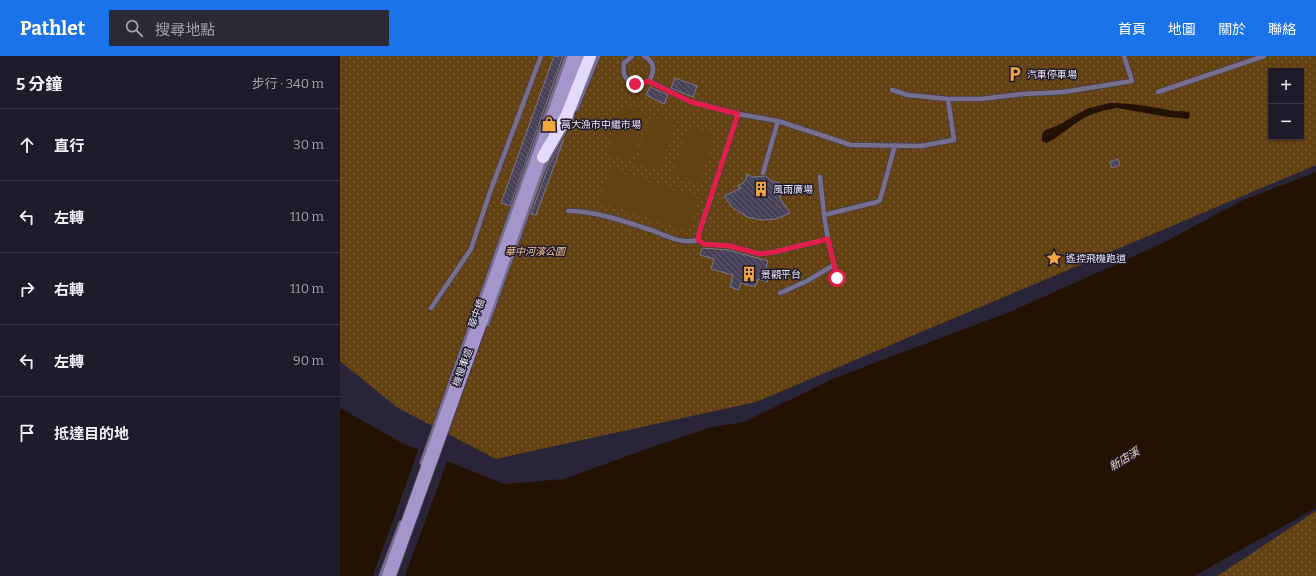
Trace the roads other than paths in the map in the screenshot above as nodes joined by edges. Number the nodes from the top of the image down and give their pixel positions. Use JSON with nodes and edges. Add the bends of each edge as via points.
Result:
{"nodes":[{"id":1,"x":541,"y":56,"type":"edge"},
{"id":2,"x":567,"y":56,"type":"edge"},
{"id":3,"x":572,"y":56,"type":"edge"},
{"id":4,"x":580,"y":56,"type":"edge"},
{"id":5,"x":590,"y":56,"type":"edge"},
{"id":6,"x":598,"y":56,"type":"edge"},
{"id":7,"x":632,"y":56,"type":"edge"},
{"id":8,"x":645,"y":56,"type":"edge"},
{"id":9,"x":1124,"y":56,"type":"edge"},
{"id":10,"x":1264,"y":56,"type":"edge"},
{"id":11,"x":648,"y":81,"type":"junction"},
{"id":12,"x":892,"y":90,"type":"dead end"},
{"id":13,"x":1158,"y":92,"type":"dead end"},
{"id":14,"x":948,"y":99,"type":"junction"},
{"id":15,"x":738,"y":114,"type":"junction"},
{"id":16,"x":778,"y":121,"type":"junction"},
{"id":17,"x":895,"y":145,"type":"junction"},
{"id":18,"x":543,"y":157,"type":"junction"},
{"id":19,"x":763,"y":173,"type":"dead end"},
{"id":20,"x":820,"y":177,"type":"dead end"},
{"id":21,"x":568,"y":211,"type":"dead end"},
{"id":22,"x":824,"y":215,"type":"junction"},
{"id":23,"x":828,"y":239,"type":"junction"},
{"id":24,"x":698,"y":240,"type":"junction"},
{"id":25,"x":834,"y":265,"type":"junction"},
{"id":26,"x":837,"y":278,"type":"dead end"},
{"id":27,"x":780,"y":293,"type":"dead end"},
{"id":28,"x":431,"y":308,"type":"dead end"},
{"id":29,"x":381,"y":576,"type":"edge"},
{"id":30,"x":386,"y":576,"type":"edge"},
{"id":31,"x":392,"y":576,"type":"edge"},
{"id":32,"x":396,"y":576,"type":"edge"}],
"edges":[{"from":1,"to":28,"type":"lane","via":[[471,249]]},
{"from":2,"to":29,"type":"lane","name":"機慢車道"},
{"from":3,"to":30,"type":"main road","name":"華中橋"},
{"from":4,"to":18,"type":"main road","name":"華中橋"},
{"from":5,"to":18,"type":"highway","via":[[567,115]]},
{"from":6,"to":32,"type":"lane","name":"機慢車道","via":[[570,123],[541,175]]},
{"from":7,"to":11,"type":"lane","via":[[624,63],[626,78],[635,84]]},
{"from":8,"to":11,"type":"lane","via":[[653,68]]},
{"from":9,"to":14,"type":"lane","via":[[1132,81],[1064,92]]},
{"from":10,"to":13,"type":"lane"},
{"from":11,"to":15,"type":"lane","via":[[691,102]]},
{"from":12,"to":14,"type":"lane","via":[[908,95]]},
{"from":14,"to":17,"type":"lane","via":[[954,140],[921,146]]},
{"from":15,"to":16,"type":"lane"},
{"from":15,"to":24,"type":"lane"},
{"from":16,"to":17,"type":"lane","via":[[851,145]]},
{"from":16,"to":19,"type":"lane"},
{"from":17,"to":22,"type":"lane","via":[[880,200]]},
{"from":18,"to":31,"type":"main road","name":"華中橋"},
{"from":20,"to":22,"type":"lane"},
{"from":21,"to":24,"type":"lane","via":[[619,220],[680,240]]},
{"from":22,"to":23,"type":"lane"},
{"from":23,"to":24,"type":"lane","via":[[760,254],[730,246],[704,244]]},
{"from":23,"to":25,"type":"lane"},
{"from":25,"to":26,"type":"lane"},
{"from":25,"to":27,"type":"lane"}]}
